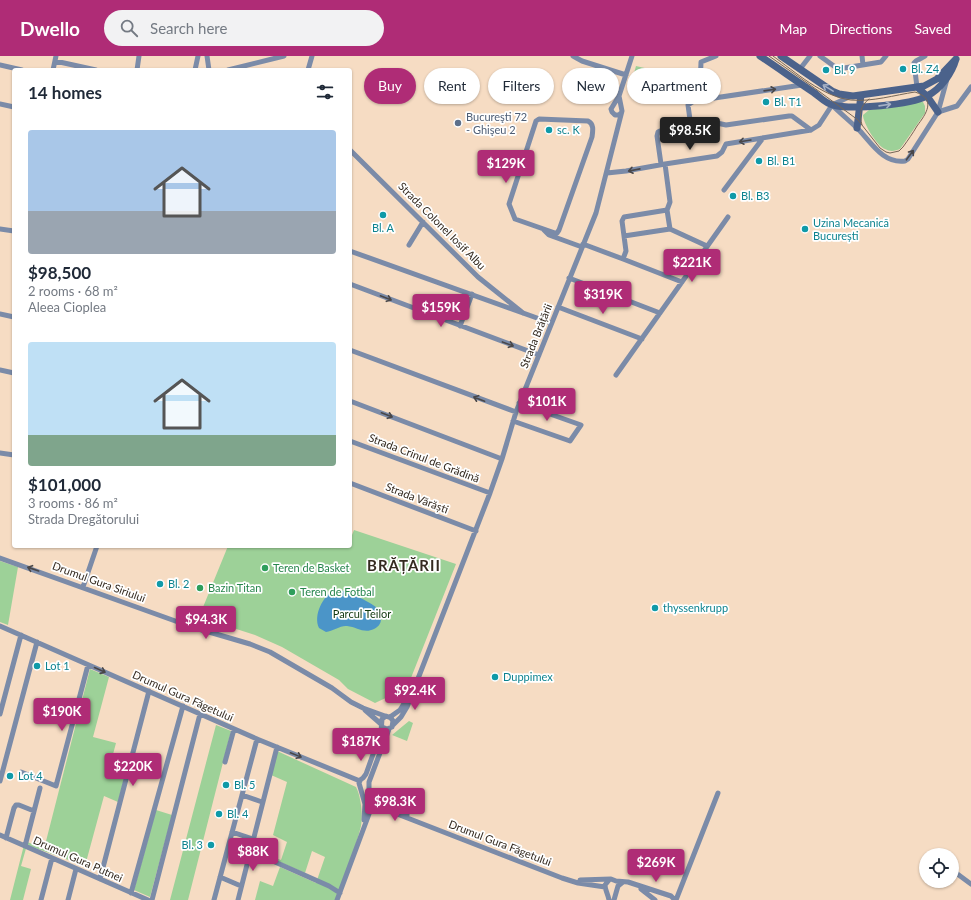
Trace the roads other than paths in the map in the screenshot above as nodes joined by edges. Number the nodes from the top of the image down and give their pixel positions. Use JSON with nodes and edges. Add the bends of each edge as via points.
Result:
{"nodes":[{"id":1,"x":140,"y":56,"type":"edge"},
{"id":2,"x":198,"y":56,"type":"edge"},
{"id":3,"x":206,"y":56,"type":"edge"},
{"id":4,"x":284,"y":56,"type":"edge"},
{"id":5,"x":312,"y":56,"type":"edge"},
{"id":6,"x":573,"y":56,"type":"edge"},
{"id":7,"x":632,"y":56,"type":"edge"},
{"id":8,"x":715,"y":56,"type":"edge"},
{"id":9,"x":760,"y":56,"type":"edge"},
{"id":10,"x":781,"y":56,"type":"edge"},
{"id":11,"x":810,"y":56,"type":"edge"},
{"id":12,"x":820,"y":56,"type":"edge"},
{"id":13,"x":862,"y":56,"type":"edge"},
{"id":14,"x":886,"y":56,"type":"edge"},
{"id":15,"x":925,"y":56,"type":"edge"},
{"id":16,"x":957,"y":57,"type":"edge"},
{"id":17,"x":56,"y":59,"type":"edge"},
{"id":18,"x":0,"y":65,"type":"edge"},
{"id":19,"x":863,"y":65,"type":"junction"},
{"id":20,"x":13,"y":68,"type":"edge"},
{"id":21,"x":89,"y":68,"type":"edge"},
{"id":22,"x":137,"y":68,"type":"edge"},
{"id":23,"x":195,"y":68,"type":"edge"},
{"id":24,"x":209,"y":68,"type":"edge"},
{"id":25,"x":236,"y":68,"type":"edge"},
{"id":26,"x":309,"y":68,"type":"edge"},
{"id":27,"x":701,"y":68,"type":"edge"},
{"id":28,"x":800,"y":69,"type":"junction"},
{"id":29,"x":626,"y":75,"type":"junction"},
{"id":30,"x":948,"y":76,"type":"junction"},
{"id":31,"x":802,"y":85,"type":"junction"},
{"id":32,"x":917,"y":87,"type":"junction"},
{"id":33,"x":971,"y":87,"type":"edge"},
{"id":34,"x":861,"y":95,"type":"junction"},
{"id":35,"x":619,"y":96,"type":"joint"},
{"id":36,"x":852,"y":96,"type":"junction"},
{"id":37,"x":927,"y":96,"type":"junction"},
{"id":38,"x":721,"y":97,"type":"edge"},
{"id":39,"x":0,"y":104,"type":"edge"},
{"id":40,"x":690,"y":104,"type":"edge"},
{"id":41,"x":614,"y":105,"type":"joint"},
{"id":42,"x":620,"y":105,"type":"junction"},
{"id":43,"x":832,"y":105,"type":"junction"},
{"id":44,"x":12,"y":107,"type":"edge"},
{"id":45,"x":859,"y":107,"type":"junction"},
{"id":46,"x":938,"y":112,"type":"junction"},
{"id":47,"x":622,"y":113,"type":"junction"},
{"id":48,"x":615,"y":115,"type":"junction"},
{"id":49,"x":691,"y":127,"type":"junction"},
{"id":50,"x":619,"y":128,"type":"junction"},
{"id":51,"x":857,"y":128,"type":"junction"},
{"id":52,"x":811,"y":130,"type":"junction"},
{"id":53,"x":762,"y":138,"type":"junction"},
{"id":54,"x":352,"y":152,"type":"edge"},
{"id":55,"x":663,"y":164,"type":"junction"},
{"id":56,"x":607,"y":173,"type":"junction"},
{"id":57,"x":724,"y":190,"type":"dead end"},
{"id":58,"x":668,"y":210,"type":"junction"},
{"id":59,"x":728,"y":217,"type":"dead end"},
{"id":60,"x":423,"y":222,"type":"junction"},
{"id":61,"x":0,"y":229,"type":"edge"},
{"id":62,"x":543,"y":229,"type":"junction"},
{"id":63,"x":670,"y":229,"type":"junction"},
{"id":64,"x":12,"y":231,"type":"edge"},
{"id":65,"x":624,"y":236,"type":"junction"},
{"id":66,"x":409,"y":245,"type":"dead end"},
{"id":67,"x":582,"y":246,"type":"junction"},
{"id":68,"x":707,"y":246,"type":"junction"},
{"id":69,"x":352,"y":252,"type":"edge"},
{"id":70,"x":624,"y":259,"type":"junction"},
{"id":71,"x":569,"y":278,"type":"junction"},
{"id":72,"x":682,"y":282,"type":"junction"},
{"id":73,"x":352,"y":285,"type":"edge"},
{"id":74,"x":472,"y":294,"type":"junction"},
{"id":75,"x":558,"y":307,"type":"junction"},
{"id":76,"x":523,"y":313,"type":"junction"},
{"id":77,"x":660,"y":313,"type":"junction"},
{"id":78,"x":0,"y":314,"type":"edge"},
{"id":79,"x":12,"y":317,"type":"edge"},
{"id":80,"x":552,"y":323,"type":"junction"},
{"id":81,"x":460,"y":326,"type":"junction"},
{"id":82,"x":642,"y":339,"type":"junction"},
{"id":83,"x":352,"y":351,"type":"edge"},
{"id":84,"x":539,"y":355,"type":"junction"},
{"id":85,"x":0,"y":370,"type":"edge"},
{"id":86,"x":12,"y":373,"type":"edge"},
{"id":87,"x":616,"y":375,"type":"dead end"},
{"id":88,"x":352,"y":402,"type":"edge"},
{"id":89,"x":519,"y":403,"type":"junction"},
{"id":90,"x":516,"y":412,"type":"junction"},
{"id":91,"x":513,"y":421,"type":"junction"},
{"id":92,"x":352,"y":442,"type":"edge"},
{"id":93,"x":0,"y":453,"type":"edge"},
{"id":94,"x":12,"y":455,"type":"edge"},
{"id":95,"x":502,"y":459,"type":"junction"},
{"id":96,"x":352,"y":484,"type":"edge"},
{"id":97,"x":490,"y":493,"type":"junction"},
{"id":98,"x":476,"y":531,"type":"junction"},
{"id":99,"x":96,"y":548,"type":"edge"},
{"id":100,"x":0,"y":558,"type":"edge"},
{"id":101,"x":83,"y":587,"type":"junction"},
{"id":102,"x":0,"y":626,"type":"edge"},
{"id":103,"x":21,"y":635,"type":"junction"},
{"id":104,"x":37,"y":642,"type":"junction"},
{"id":105,"x":88,"y":665,"type":"junction"},
{"id":106,"x":416,"y":684,"type":"junction"},
{"id":107,"x":149,"y":691,"type":"junction"},
{"id":108,"x":183,"y":706,"type":"junction"},
{"id":109,"x":363,"y":708,"type":"junction"},
{"id":110,"x":0,"y":714,"type":"edge"},
{"id":111,"x":200,"y":714,"type":"junction"},
{"id":112,"x":387,"y":716,"type":"junction"},
{"id":113,"x":393,"y":725,"type":"junction"},
{"id":114,"x":381,"y":726,"type":"junction"},
{"id":115,"x":234,"y":729,"type":"junction"},
{"id":116,"x":388,"y":729,"type":"junction"},
{"id":117,"x":257,"y":739,"type":"junction"},
{"id":118,"x":277,"y":747,"type":"junction"},
{"id":119,"x":225,"y":762,"type":"dead end"},
{"id":120,"x":21,"y":772,"type":"dead end"},
{"id":121,"x":361,"y":780,"type":"junction"},
{"id":122,"x":0,"y":781,"type":"edge"},
{"id":123,"x":369,"y":782,"type":"junction"},
{"id":124,"x":40,"y":788,"type":"dead end"},
{"id":125,"x":718,"y":793,"type":"dead end"},
{"id":126,"x":242,"y":795,"type":"junction"},
{"id":127,"x":376,"y":798,"type":"junction"},
{"id":128,"x":262,"y":802,"type":"junction"},
{"id":129,"x":366,"y":804,"type":"junction"},
{"id":130,"x":373,"y":806,"type":"junction"},
{"id":131,"x":34,"y":811,"type":"junction"},
{"id":132,"x":422,"y":823,"type":"junction"},
{"id":133,"x":363,"y":827,"type":"junction"},
{"id":134,"x":232,"y":832,"type":"junction"},
{"id":135,"x":0,"y":835,"type":"edge"},
{"id":136,"x":6,"y":838,"type":"junction"},
{"id":137,"x":253,"y":839,"type":"junction"},
{"id":138,"x":25,"y":846,"type":"junction"},
{"id":139,"x":52,"y":858,"type":"junction"},
{"id":140,"x":266,"y":858,"type":"dead end"},
{"id":141,"x":76,"y":869,"type":"junction"},
{"id":142,"x":959,"y":875,"type":"edge"},
{"id":143,"x":220,"y":877,"type":"junction"},
{"id":144,"x":100,"y":879,"type":"junction"},
{"id":145,"x":609,"y":880,"type":"junction"},
{"id":146,"x":571,"y":881,"type":"junction"},
{"id":147,"x":971,"y":884,"type":"edge"},
{"id":148,"x":637,"y":885,"type":"junction"},
{"id":149,"x":241,"y":886,"type":"junction"},
{"id":150,"x":617,"y":886,"type":"junction"},
{"id":151,"x":607,"y":890,"type":"junction"},
{"id":152,"x":131,"y":893,"type":"junction"},
{"id":153,"x":340,"y":893,"type":"junction"},
{"id":154,"x":669,"y":896,"type":"junction"},
{"id":155,"x":663,"y":899,"type":"edge"},
{"id":156,"x":41,"y":900,"type":"edge"},
{"id":157,"x":68,"y":900,"type":"edge"},
{"id":158,"x":148,"y":900,"type":"edge"},
{"id":159,"x":152,"y":900,"type":"edge"},
{"id":160,"x":214,"y":900,"type":"edge"},
{"id":161,"x":238,"y":900,"type":"edge"},
{"id":162,"x":337,"y":900,"type":"edge"},
{"id":163,"x":609,"y":900,"type":"edge"},
{"id":164,"x":614,"y":900,"type":"edge"},
{"id":165,"x":655,"y":900,"type":"edge"},
{"id":166,"x":675,"y":900,"type":"edge"}],
"edges":[{"from":1,"to":22,"type":"street"},
{"from":2,"to":23,"type":"street"},
{"from":3,"to":24,"type":"street"},
{"from":4,"to":25,"type":"street"},
{"from":5,"to":26,"type":"street"},
{"from":6,"to":29,"type":"street"},
{"from":7,"to":29,"type":"street"},
{"from":8,"to":27,"type":"street","via":[[701,62]]},
{"from":9,"to":31,"type":"main road"},
{"from":10,"to":28,"type":"main road"},
{"from":11,"to":28,"type":"street"},
{"from":12,"to":19,"type":"street","via":[[838,69]]},
{"from":13,"to":19,"type":"street"},
{"from":14,"to":19,"type":"street","via":[[880,62]]},
{"from":15,"to":32,"type":"street","via":[[914,64]]},
{"from":16,"to":30,"type":"main road"},
{"from":16,"to":32,"type":"main road","via":[[936,79]]},
{"from":17,"to":21,"type":"street"},
{"from":18,"to":20,"type":"street"},
{"from":36,"to":28,"type":"main road","one_way":true,"via":[[832,91]]},
{"from":29,"to":35,"type":"street"},
{"from":30,"to":37,"type":"main road"},
{"from":30,"to":46,"type":"street"},
{"from":38,"to":31,"type":"street","one_way":true},
{"from":31,"to":43,"type":"main road"},
{"from":32,"to":34,"type":"main road"},
{"from":32,"to":37,"type":"main road"},
{"from":33,"to":46,"type":"street","via":[[958,106]]},
{"from":34,"to":36,"type":"main road"},
{"from":34,"to":45,"type":"main road"},
{"from":35,"to":42,"type":"street"},
{"from":36,"to":43,"type":"street"},
{"from":45,"to":37,"type":"main road","one_way":true,"via":[[895,104]]},
{"from":37,"to":46,"type":"main road"},
{"from":39,"to":44,"type":"street"},
{"from":40,"to":49,"type":"street"},
{"from":41,"to":42,"type":"street"},
{"from":41,"to":48,"type":"street","via":[[611,111]]},
{"from":42,"to":47,"type":"street"},
{"from":43,"to":45,"type":"main road"},
{"from":43,"to":51,"type":"street"},
{"from":43,"to":52,"type":"street","via":[[819,125]]},
{"from":45,"to":51,"type":"main road"},
{"from":51,"to":46,"type":"street","one_way":true,"via":[[884,156],[905,162]]},
{"from":47,"to":48,"type":"street"},
{"from":47,"to":50,"type":"street","name":"Strada Brățării"},
{"from":48,"to":50,"type":"street"},
{"from":49,"to":52,"type":"street","via":[[792,116]]},
{"from":49,"to":55,"type":"street","via":[[660,131],[657,134]]},
{"from":50,"to":56,"type":"street","name":"Strada Brățării"},
{"from":52,"to":53,"type":"street"},
{"from":53,"to":55,"type":"street","one_way":true,"via":[[726,144],[717,156]]},
{"from":53,"to":57,"type":"street"},
{"from":54,"to":60,"type":"street","name":"Strada Colonel Iosif Albu"},
{"from":55,"to":56,"type":"street","one_way":true},
{"from":55,"to":58,"type":"street","via":[[670,202]]},
{"from":56,"to":67,"type":"street","name":"Strada Brățării","via":[[598,206]]},
{"from":58,"to":63,"type":"street"},
{"from":58,"to":65,"type":"street","via":[[624,217]]},
{"from":59,"to":68,"type":"street"},
{"from":60,"to":66,"type":"street"},
{"from":60,"to":76,"type":"street","name":"Strada Colonel Iosif Albu","via":[[478,277]]},
{"from":61,"to":64,"type":"street"},
{"from":62,"to":62,"type":"street","via":[[555,233],[560,230],[592,137],[593,127],[588,121],[536,121],[509,204],[515,219]]},
{"from":62,"to":67,"type":"street","via":[[549,236]]},
{"from":63,"to":65,"type":"street"},
{"from":63,"to":68,"type":"street"},
{"from":65,"to":70,"type":"street"},
{"from":67,"to":70,"type":"street"},
{"from":67,"to":71,"type":"street","name":"Strada Brățării"},
{"from":68,"to":72,"type":"street"},
{"from":69,"to":74,"type":"street"},
{"from":70,"to":72,"type":"street"},
{"from":71,"to":75,"type":"street","name":"Strada Brățării"},
{"from":71,"to":77,"type":"street"},
{"from":72,"to":77,"type":"street"},
{"from":73,"to":81,"type":"street","one_way":true},
{"from":74,"to":76,"type":"street"},
{"from":74,"to":81,"type":"street"},
{"from":75,"to":80,"type":"street","name":"Strada Brățării"},
{"from":75,"to":82,"type":"street"},
{"from":76,"to":80,"type":"street"},
{"from":77,"to":82,"type":"street"},
{"from":78,"to":79,"type":"street"},
{"from":80,"to":84,"type":"street","name":"Strada Brățării"},
{"from":81,"to":84,"type":"street","one_way":true},
{"from":82,"to":87,"type":"street"},
{"from":90,"to":83,"type":"street","one_way":true},
{"from":84,"to":89,"type":"street","name":"Strada Brățării"},
{"from":85,"to":86,"type":"street"},
{"from":88,"to":95,"type":"street","one_way":true},
{"from":89,"to":90,"type":"street","name":"Strada Brățării"},
{"from":89,"to":91,"type":"street","via":[[581,425],[570,441]]},
{"from":90,"to":91,"type":"street","name":"Strada Brățării"},
{"from":91,"to":95,"type":"street","name":"Strada Brățării"},
{"from":92,"to":97,"type":"street","name":"Strada Crinul de Grădină"},
{"from":93,"to":94,"type":"street"},
{"from":95,"to":97,"type":"street","name":"Strada Brățării"},
{"from":96,"to":98,"type":"street","name":"Strada Vărăști"},
{"from":97,"to":98,"type":"street","name":"Strada Brățării"},
{"from":98,"to":106,"type":"street","name":"Strada Brățării"},
{"from":99,"to":101,"type":"street"},
{"from":101,"to":100,"type":"street","name":"Drumul Gura Siriului","one_way":true},
{"from":101,"to":109,"type":"street","name":"Drumul Gura Siriului","via":[[270,652]]},
{"from":102,"to":103,"type":"street","name":"Drumul Gura Făgetului"},
{"from":103,"to":104,"type":"street","name":"Drumul Gura Făgetului"},
{"from":103,"to":110,"type":"street"},
{"from":104,"to":105,"type":"street","name":"Drumul Gura Făgetului"},
{"from":104,"to":122,"type":"street"},
{"from":105,"to":107,"type":"street","name":"Drumul Gura Făgetului","one_way":true},
{"from":105,"to":120,"type":"street","via":[[56,786]]},
{"from":106,"to":112,"type":"street","name":"Strada Brățării","via":[[400,710]]},
{"from":106,"to":113,"type":"street","name":"Strada Brățării","via":[[404,714]]},
{"from":107,"to":108,"type":"street","name":"Drumul Gura Făgetului"},
{"from":107,"to":144,"type":"street"},
{"from":108,"to":111,"type":"street","name":"Drumul Gura Făgetului"},
{"from":108,"to":152,"type":"street"},
{"from":109,"to":112,"type":"street","name":"Drumul Gura Siriului"},
{"from":109,"to":114,"type":"street","name":"Drumul Gura Siriului"},
{"from":111,"to":115,"type":"street","name":"Drumul Gura Făgetului"},
{"from":111,"to":159,"type":"street"},
{"from":112,"to":113,"type":"street","via":[[393,719]]},
{"from":112,"to":114,"type":"street","via":[[382,719]]},
{"from":113,"to":116,"type":"street"},
{"from":114,"to":116,"type":"street"},
{"from":114,"to":121,"type":"street"},
{"from":115,"to":117,"type":"street","name":"Drumul Gura Făgetului"},
{"from":115,"to":119,"type":"street"},
{"from":116,"to":123,"type":"street"},
{"from":117,"to":118,"type":"street","name":"Drumul Gura Făgetului"},
{"from":117,"to":126,"type":"street"},
{"from":118,"to":121,"type":"street","name":"Drumul Gura Făgetului","one_way":true},
{"from":118,"to":128,"type":"street"},
{"from":121,"to":123,"type":"street","name":"Drumul Gura Făgetului"},
{"from":121,"to":129,"type":"street","via":[[361,791]]},
{"from":123,"to":127,"type":"street","via":[[370,791]]},
{"from":124,"to":131,"type":"street"},
{"from":125,"to":166,"type":"street"},
{"from":126,"to":128,"type":"street"},
{"from":126,"to":134,"type":"street"},
{"from":127,"to":130,"type":"street"},
{"from":127,"to":132,"type":"street","name":"Drumul Gura Făgetului"},
{"from":128,"to":137,"type":"street"},
{"from":129,"to":130,"type":"street","name":"Drumul Gura Făgetului"},
{"from":129,"to":133,"type":"street"},
{"from":130,"to":132,"type":"street","name":"Drumul Gura Făgetului"},
{"from":130,"to":133,"type":"street"},
{"from":131,"to":136,"type":"street","via":[[16,805]]},
{"from":131,"to":138,"type":"street"},
{"from":132,"to":146,"type":"street","name":"Drumul Gura Făgetului"},
{"from":133,"to":153,"type":"street"},
{"from":134,"to":137,"type":"street"},
{"from":134,"to":143,"type":"street"},
{"from":135,"to":136,"type":"street","name":"Drumul Gura Putnei"},
{"from":136,"to":138,"type":"street","name":"Drumul Gura Putnei"},
{"from":137,"to":149,"type":"street"},
{"from":138,"to":139,"type":"street","name":"Drumul Gura Putnei"},
{"from":139,"to":141,"type":"street","name":"Drumul Gura Putnei"},
{"from":139,"to":156,"type":"street"},
{"from":140,"to":153,"type":"street"},
{"from":141,"to":144,"type":"street","name":"Drumul Gura Putnei"},
{"from":141,"to":157,"type":"street"},
{"from":142,"to":147,"type":"street"},
{"from":143,"to":149,"type":"street"},
{"from":143,"to":160,"type":"street"},
{"from":144,"to":152,"type":"street","name":"Drumul Gura Putnei"},
{"from":145,"to":146,"type":"street","name":"Drumul Gura Făgetului"},
{"from":145,"to":150,"type":"street","via":[[613,879]]},
{"from":145,"to":151,"type":"street","via":[[606,883]]},
{"from":146,"to":151,"type":"street","name":"Drumul Gura Făgetului"},
{"from":148,"to":150,"type":"street","via":[[623,882]]},
{"from":148,"to":154,"type":"street"},
{"from":148,"to":165,"type":"street"},
{"from":149,"to":161,"type":"street"},
{"from":150,"to":151,"type":"street","via":[[612,892]]},
{"from":150,"to":164,"type":"street"},
{"from":151,"to":163,"type":"street"},
{"from":152,"to":158,"type":"street","name":"Drumul Gura Putnei"},
{"from":153,"to":162,"type":"street"},
{"from":154,"to":155,"type":"street"},
{"from":154,"to":166,"type":"street"}]}
